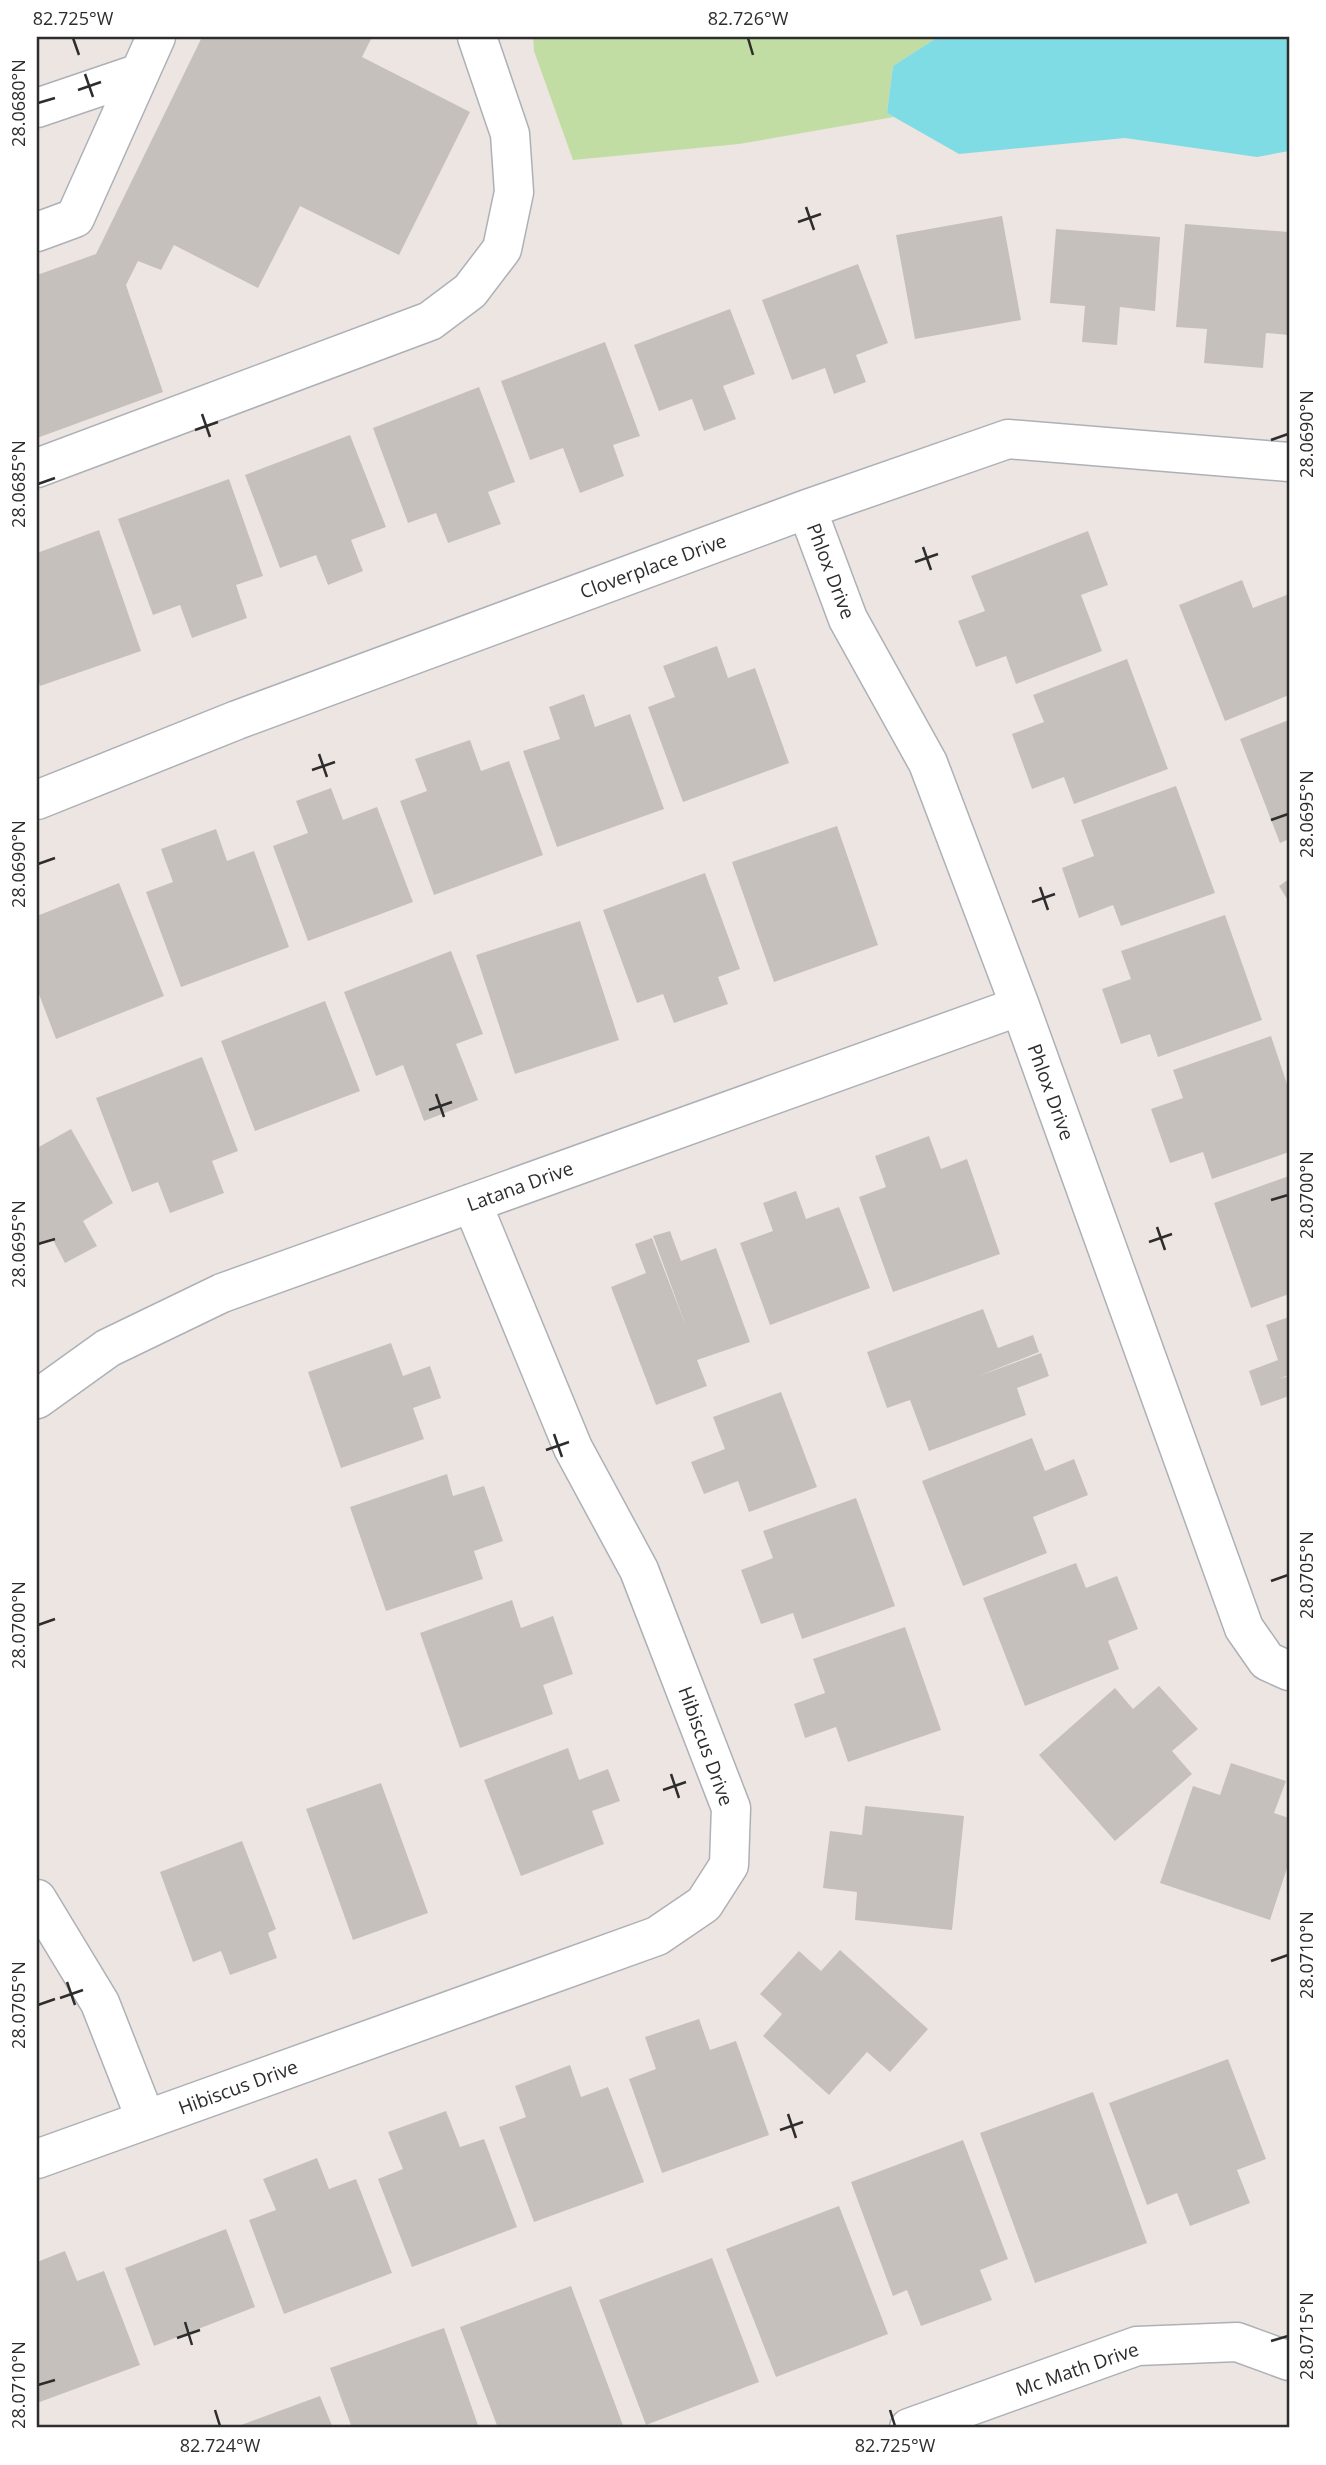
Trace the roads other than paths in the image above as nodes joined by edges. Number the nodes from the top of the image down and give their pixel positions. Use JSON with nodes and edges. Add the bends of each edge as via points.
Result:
{"nodes":[{"id":1,"x":156,"y":37,"type":"edge"},
{"id":2,"x":477,"y":37,"type":"edge"},
{"id":3,"x":140,"y":73,"type":"junction"},
{"id":4,"x":37,"y":108,"type":"edge"},
{"id":5,"x":37,"y":232,"type":"edge"},
{"id":6,"x":1289,"y":462,"type":"edge"},
{"id":7,"x":37,"y":468,"type":"edge"},
{"id":8,"x":807,"y":509,"type":"junction"},
{"id":9,"x":37,"y":800,"type":"edge"},
{"id":10,"x":1020,"y":1006,"type":"junction"},
{"id":11,"x":472,"y":1203,"type":"junction"},
{"id":12,"x":37,"y":1399,"type":"edge"},
{"id":13,"x":1289,"y":1671,"type":"edge"},
{"id":14,"x":37,"y":1899,"type":"edge"},
{"id":15,"x":146,"y":2120,"type":"junction"},
{"id":16,"x":37,"y":2159,"type":"edge"},
{"id":17,"x":1289,"y":2361,"type":"edge"},
{"id":18,"x":909,"y":2428,"type":"edge"}],
"edges":[{"from":1,"to":3,"type":"street"},
{"from":2,"to":7,"type":"street","via":[[510,134],[514,192],[502,249],[470,291],[430,321]]},
{"from":3,"to":4,"type":"street"},
{"from":3,"to":5,"type":"street","via":[[75,218]]},
{"from":6,"to":8,"type":"street","name":"Cloverplace Drive","via":[[1008,439]]},
{"from":8,"to":9,"type":"street","name":"Cloverplace Drive","via":[[237,720]]},
{"from":8,"to":10,"type":"street","name":"Phlox Drive","via":[[848,619],[928,763]]},
{"from":10,"to":11,"type":"street","name":"Latana Drive"},
{"from":10,"to":13,"type":"street","name":"Phlox Drive","via":[[1244,1628],[1267,1661]]},
{"from":11,"to":12,"type":"street","name":"Latana Drive","via":[[222,1293],[108,1348]]},
{"from":11,"to":15,"type":"street","name":"Hibiscus Drive","via":[[573,1448],[639,1570],[731,1808],[729,1865],[704,1904],[657,1936]]},
{"from":14,"to":15,"type":"street","via":[[100,2003]]},
{"from":15,"to":16,"type":"street","name":"Hibiscus Drive"},
{"from":17,"to":18,"type":"street","name":"Mc Math Drive","via":[[1237,2343],[1138,2346]]}]}
